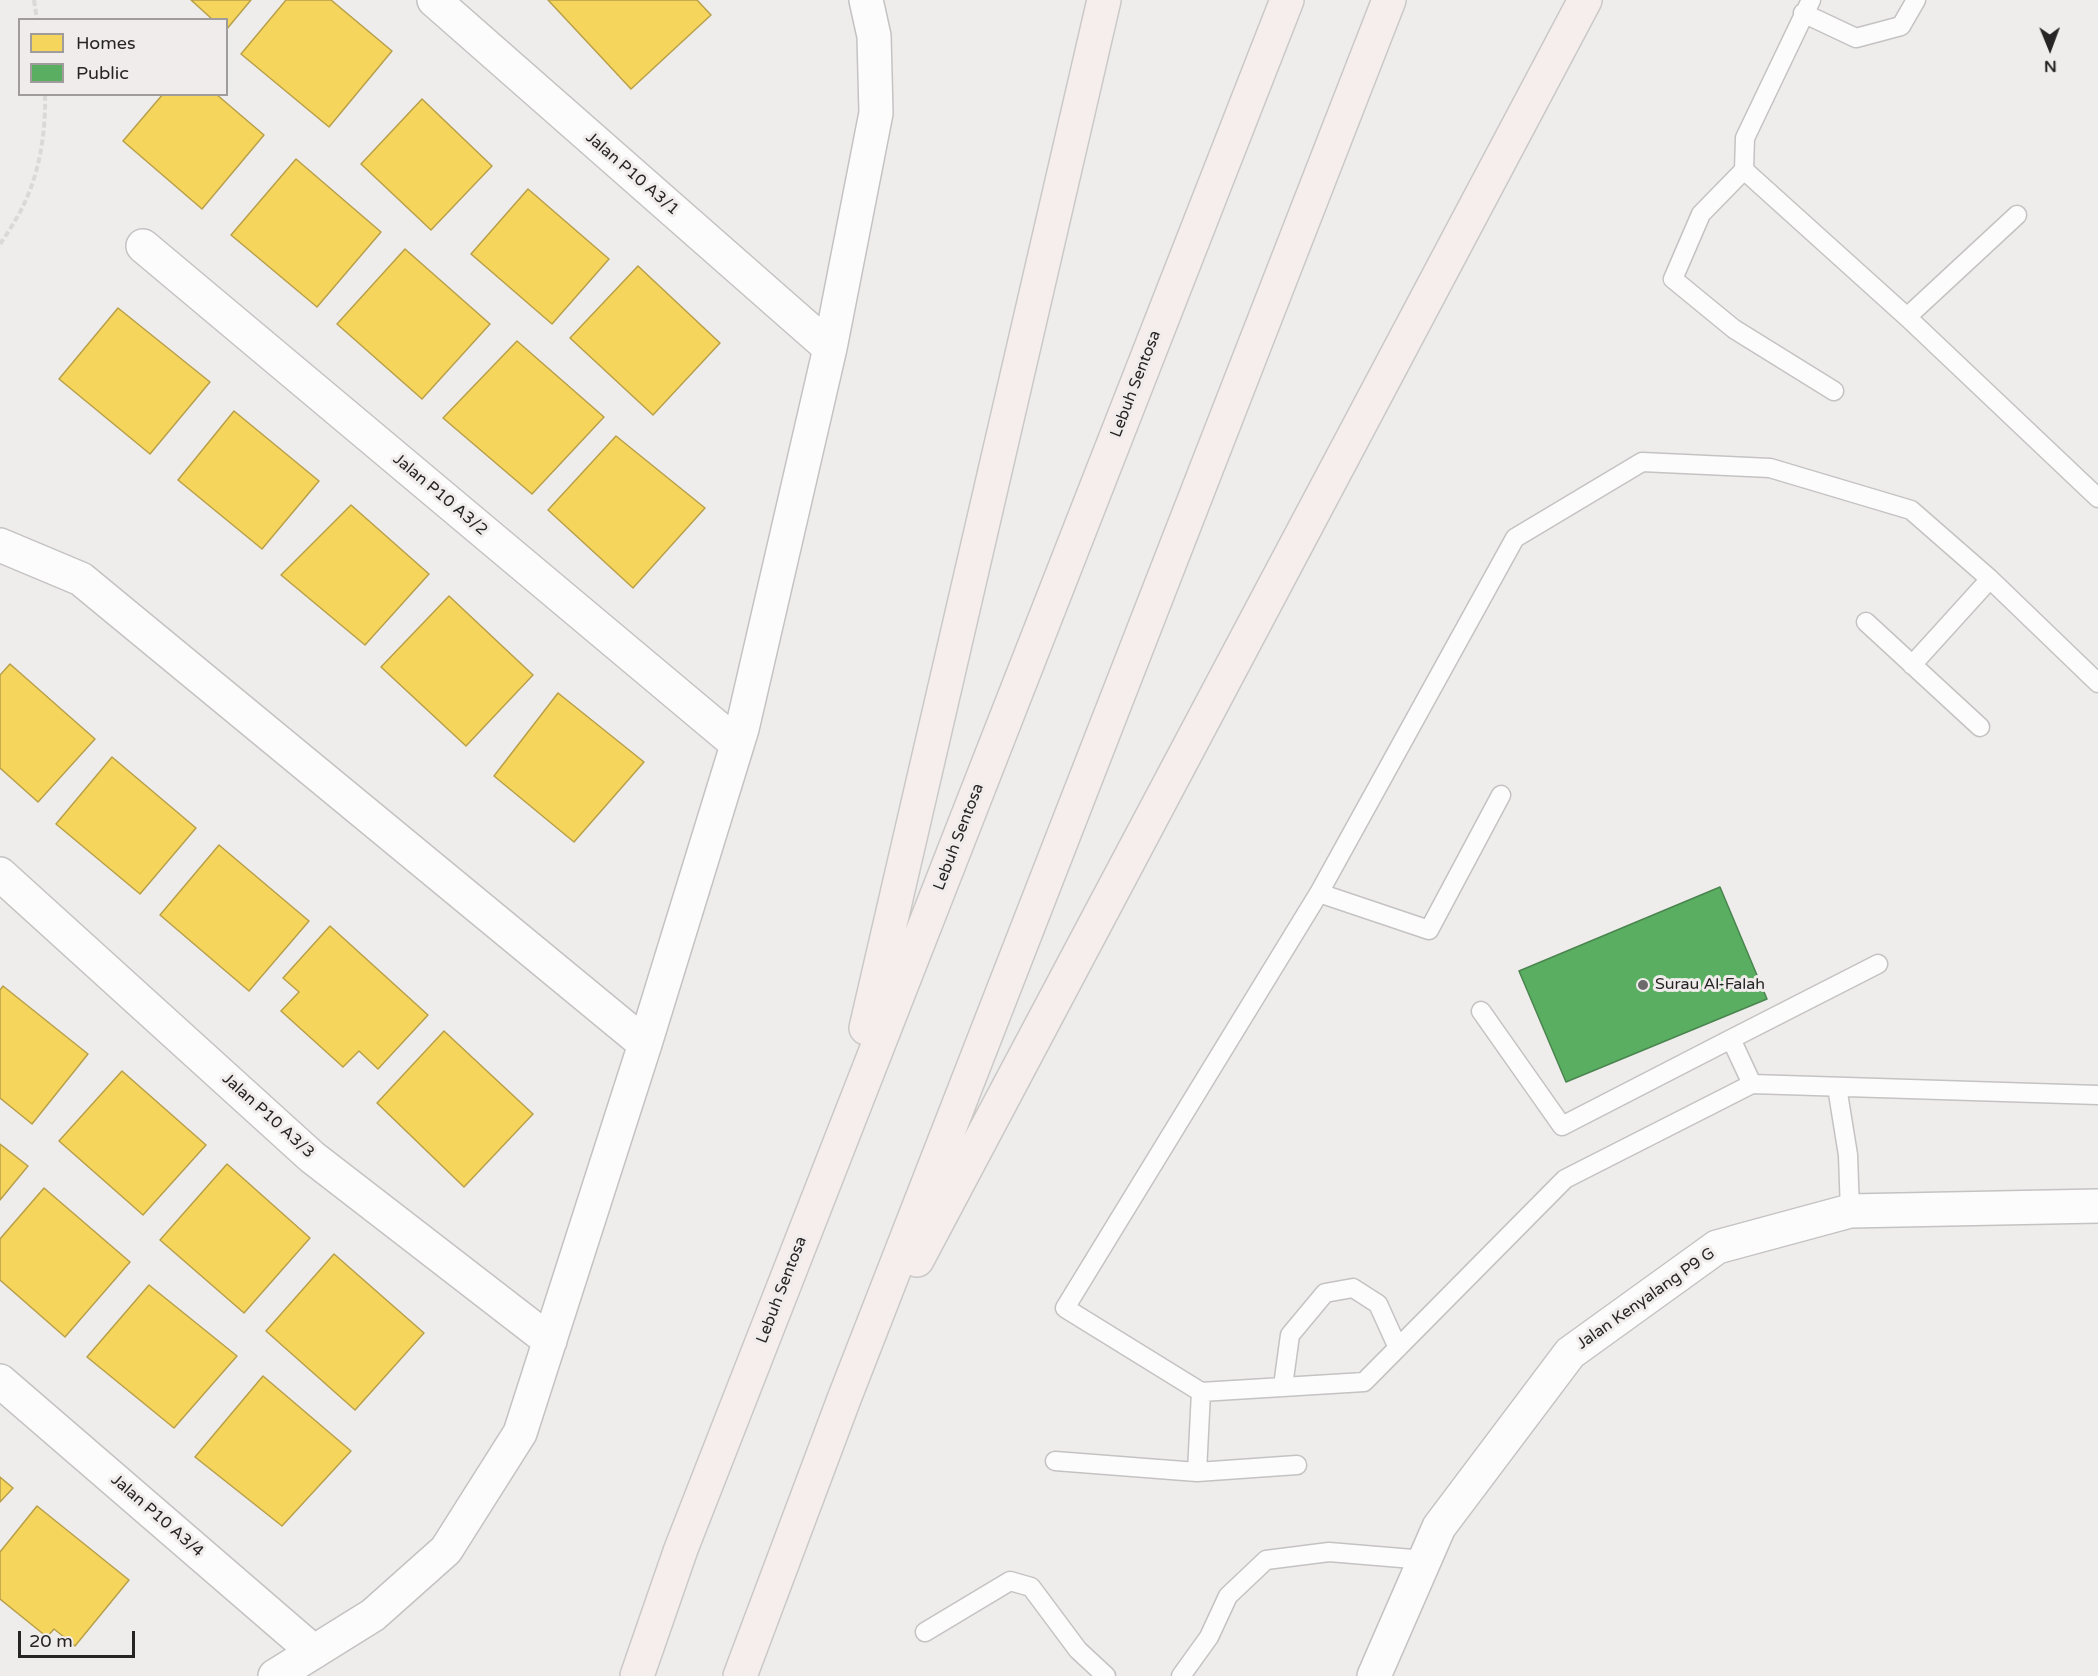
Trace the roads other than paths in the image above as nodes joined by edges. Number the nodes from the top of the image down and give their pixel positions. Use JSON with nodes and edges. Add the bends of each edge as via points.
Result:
{"nodes":[{"id":1,"x":434,"y":0,"type":"edge"},
{"id":2,"x":866,"y":0,"type":"edge"},
{"id":3,"x":1104,"y":0,"type":"edge"},
{"id":4,"x":1287,"y":0,"type":"edge"},
{"id":5,"x":1389,"y":0,"type":"edge"},
{"id":6,"x":1585,"y":0,"type":"edge"},
{"id":7,"x":1916,"y":0,"type":"edge"},
{"id":8,"x":1807,"y":6,"type":"edge"},
{"id":9,"x":1744,"y":170,"type":"junction"},
{"id":10,"x":2017,"y":215,"type":"dead end"},
{"id":11,"x":143,"y":246,"type":"dead end"},
{"id":12,"x":1907,"y":317,"type":"junction"},
{"id":13,"x":830,"y":348,"type":"junction"},
{"id":14,"x":1834,"y":391,"type":"dead end"},
{"id":15,"x":2098,"y":498,"type":"edge"},
{"id":16,"x":0,"y":545,"type":"edge"},
{"id":17,"x":1990,"y":579,"type":"junction"},
{"id":18,"x":1866,"y":622,"type":"dead end"},
{"id":19,"x":1911,"y":665,"type":"junction"},
{"id":20,"x":2098,"y":682,"type":"edge"},
{"id":21,"x":1980,"y":727,"type":"dead end"},
{"id":22,"x":737,"y":744,"type":"junction"},
{"id":23,"x":1501,"y":795,"type":"dead end"},
{"id":24,"x":0,"y":874,"type":"edge"},
{"id":25,"x":1319,"y":893,"type":"junction"},
{"id":26,"x":1878,"y":964,"type":"dead end"},
{"id":27,"x":1481,"y":1011,"type":"dead end"},
{"id":28,"x":1731,"y":1039,"type":"junction"},
{"id":29,"x":645,"y":1044,"type":"junction"},
{"id":30,"x":1752,"y":1084,"type":"junction"},
{"id":31,"x":1837,"y":1088,"type":"junction"},
{"id":32,"x":2098,"y":1095,"type":"edge"},
{"id":33,"x":840,"y":1141,"type":"junction"},
{"id":34,"x":2098,"y":1206,"type":"edge"},
{"id":35,"x":1850,"y":1211,"type":"junction"},
{"id":36,"x":550,"y":1341,"type":"junction"},
{"id":37,"x":1398,"y":1348,"type":"junction"},
{"id":38,"x":0,"y":1381,"type":"edge"},
{"id":39,"x":1283,"y":1386,"type":"junction"},
{"id":40,"x":1201,"y":1392,"type":"junction"},
{"id":41,"x":844,"y":1399,"type":"junction"},
{"id":42,"x":1055,"y":1461,"type":"dead end"},
{"id":43,"x":1297,"y":1465,"type":"dead end"},
{"id":44,"x":1197,"y":1472,"type":"junction"},
{"id":45,"x":1425,"y":1560,"type":"junction"},
{"id":46,"x":925,"y":1632,"type":"dead end"},
{"id":47,"x":314,"y":1652,"type":"junction"},
{"id":48,"x":275,"y":1676,"type":"edge"},
{"id":49,"x":637,"y":1676,"type":"edge"},
{"id":50,"x":740,"y":1676,"type":"edge"},
{"id":51,"x":1106,"y":1676,"type":"edge"},
{"id":52,"x":1181,"y":1676,"type":"edge"},
{"id":53,"x":1374,"y":1676,"type":"edge"}],
"edges":[{"from":1,"to":13,"type":"street","name":"Jalan P10 A3/1"},
{"from":2,"to":13,"type":"street","via":[[874,36],[876,113]]},
{"from":3,"to":33,"type":"main road"},
{"from":4,"to":33,"type":"main road","name":"Lebuh Sentosa"},
{"from":5,"to":41,"type":"main road"},
{"from":6,"to":41,"type":"main road"},
{"from":7,"to":8,"type":"lane","via":[[1901,26],[1856,38]]},
{"from":8,"to":9,"type":"lane","via":[[1745,138]]},
{"from":9,"to":12,"type":"lane"},
{"from":9,"to":14,"type":"lane","via":[[1701,214],[1673,279],[1734,328]]},
{"from":10,"to":12,"type":"lane"},
{"from":11,"to":22,"type":"street","name":"Jalan P10 A3/2"},
{"from":12,"to":15,"type":"lane"},
{"from":13,"to":22,"type":"street"},
{"from":16,"to":29,"type":"street","via":[[81,579]]},
{"from":17,"to":19,"type":"lane"},
{"from":17,"to":20,"type":"lane"},
{"from":17,"to":25,"type":"lane","via":[[1911,510],[1770,468],[1641,462],[1515,538]]},
{"from":18,"to":19,"type":"lane"},
{"from":19,"to":21,"type":"lane"},
{"from":22,"to":29,"type":"street"},
{"from":23,"to":25,"type":"lane","via":[[1429,930]]},
{"from":24,"to":36,"type":"street","name":"Jalan P10 A3/3","via":[[312,1157]]},
{"from":25,"to":40,"type":"lane","via":[[1065,1308]]},
{"from":26,"to":28,"type":"lane"},
{"from":27,"to":28,"type":"lane","via":[[1562,1126]]},
{"from":28,"to":30,"type":"lane"},
{"from":29,"to":36,"type":"street"},
{"from":30,"to":31,"type":"lane"},
{"from":30,"to":37,"type":"lane","via":[[1565,1179]]},
{"from":31,"to":32,"type":"lane"},
{"from":31,"to":35,"type":"lane","via":[[1848,1155]]},
{"from":33,"to":49,"type":"main road","name":"Lebuh Sentosa","via":[[681,1549]]},
{"from":34,"to":35,"type":"street","name":"Jalan Kenyalang P9 G"},
{"from":35,"to":45,"type":"street","name":"Jalan Kenyalang P9 G","via":[[1717,1247],[1570,1353],[1439,1527]]},
{"from":36,"to":47,"type":"street","via":[[520,1433],[446,1550],[373,1615]]},
{"from":37,"to":39,"type":"lane","via":[[1364,1382]]},
{"from":37,"to":39,"type":"lane","via":[[1378,1304],[1353,1288],[1325,1293],[1290,1335]]},
{"from":38,"to":47,"type":"street","name":"Jalan P10 A3/4"},
{"from":39,"to":40,"type":"lane"},
{"from":40,"to":44,"type":"lane"},
{"from":41,"to":50,"type":"main road"},
{"from":42,"to":44,"type":"lane"},
{"from":43,"to":44,"type":"lane"},
{"from":45,"to":52,"type":"lane","via":[[1329,1552],[1266,1560],[1228,1596],[1209,1637]]},
{"from":45,"to":53,"type":"street","name":"Jalan Kenyalang P9 G"},
{"from":46,"to":51,"type":"lane","via":[[1010,1581],[1031,1587],[1078,1650]]},
{"from":47,"to":48,"type":"street"}]}
